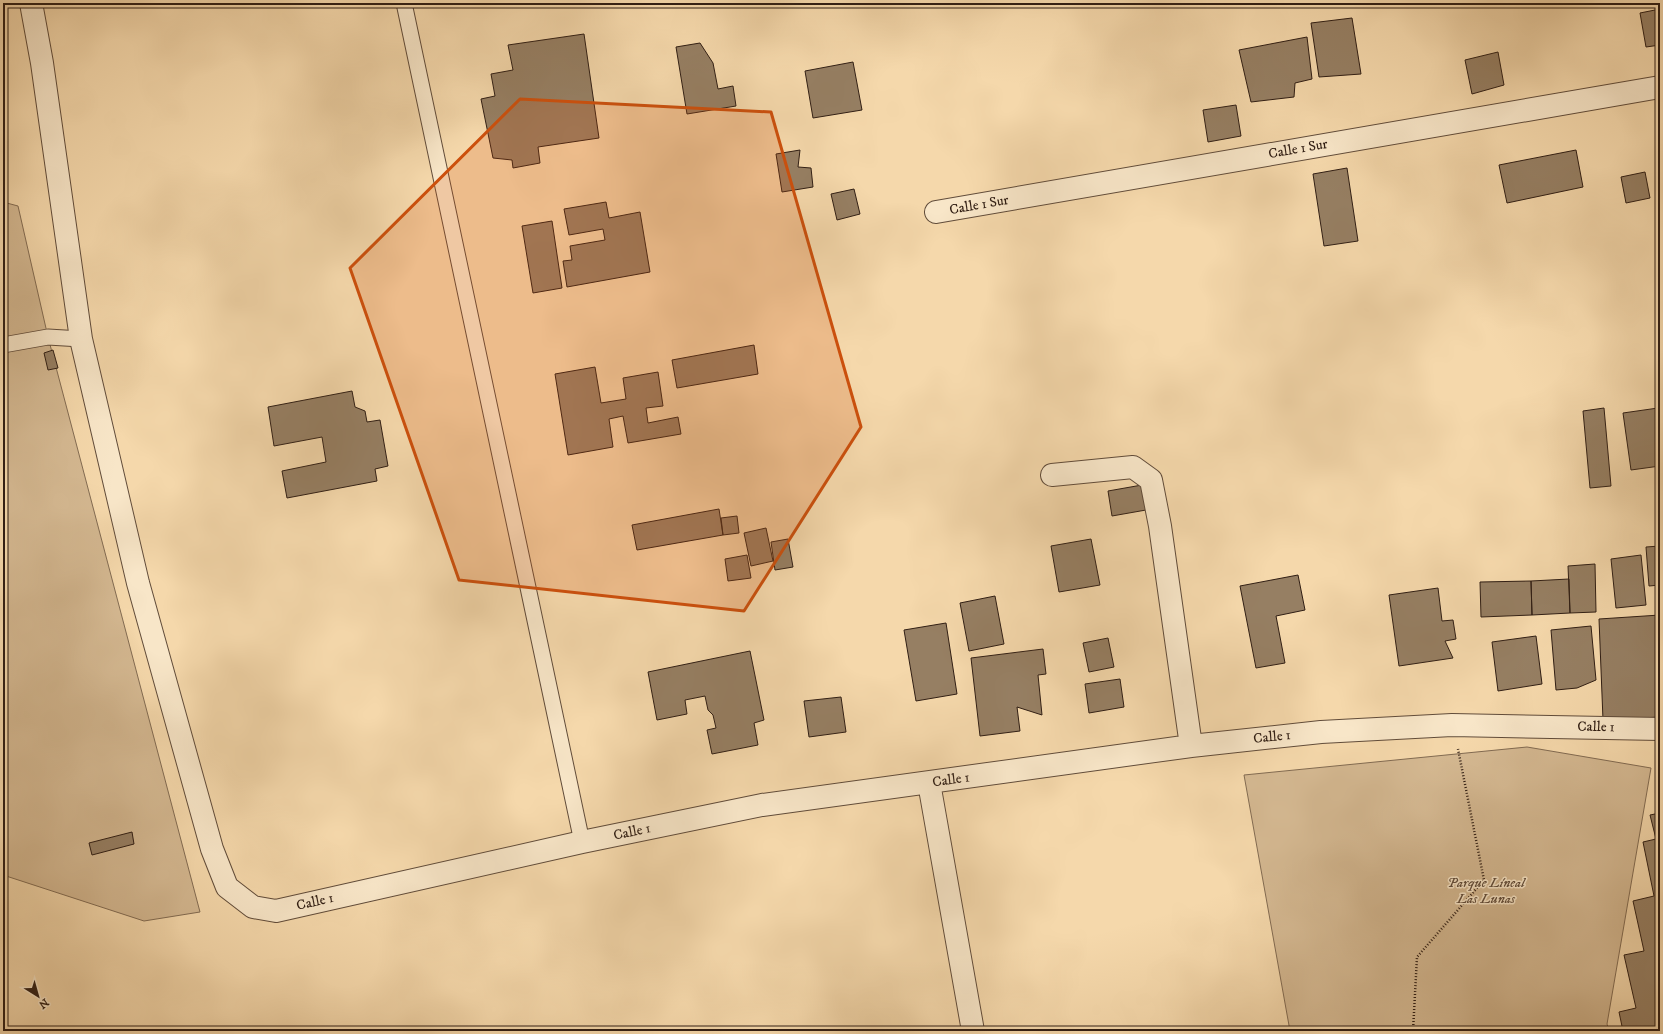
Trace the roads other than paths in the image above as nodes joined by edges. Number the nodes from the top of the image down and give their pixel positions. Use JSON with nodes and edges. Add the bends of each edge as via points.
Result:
{"nodes":[{"id":1,"x":31,"y":3,"type":"edge"},
{"id":2,"x":404,"y":3,"type":"edge"},
{"id":3,"x":1660,"y":87,"type":"edge"},
{"id":4,"x":936,"y":212,"type":"dead end"},
{"id":5,"x":80,"y":339,"type":"junction"},
{"id":6,"x":3,"y":345,"type":"edge"},
{"id":7,"x":1052,"y":475,"type":"dead end"},
{"id":8,"x":1660,"y":729,"type":"edge"},
{"id":9,"x":1191,"y":746,"type":"junction"},
{"id":10,"x":930,"y":783,"type":"junction"},
{"id":11,"x":582,"y":842,"type":"junction"},
{"id":12,"x":973,"y":1031,"type":"edge"}],
"edges":[{"from":1,"to":5,"type":"street","via":[[42,63]]},
{"from":2,"to":11,"type":"lane"},
{"from":3,"to":4,"type":"street","name":"Calle 1 Sur"},
{"from":5,"to":6,"type":"lane","via":[[48,337]]},
{"from":5,"to":11,"type":"street","name":"Calle 1","via":[[138,583],[212,849],[227,887],[253,907],[276,911]]},
{"from":7,"to":9,"type":"street","via":[[1133,467],[1151,480],[1160,526]]},
{"from":8,"to":9,"type":"street","name":"Calle 1","via":[[1452,725],[1321,732]]},
{"from":9,"to":10,"type":"street","name":"Calle 1"},
{"from":10,"to":11,"type":"street","name":"Calle 1","via":[[762,805]]},
{"from":10,"to":12,"type":"street"}]}
